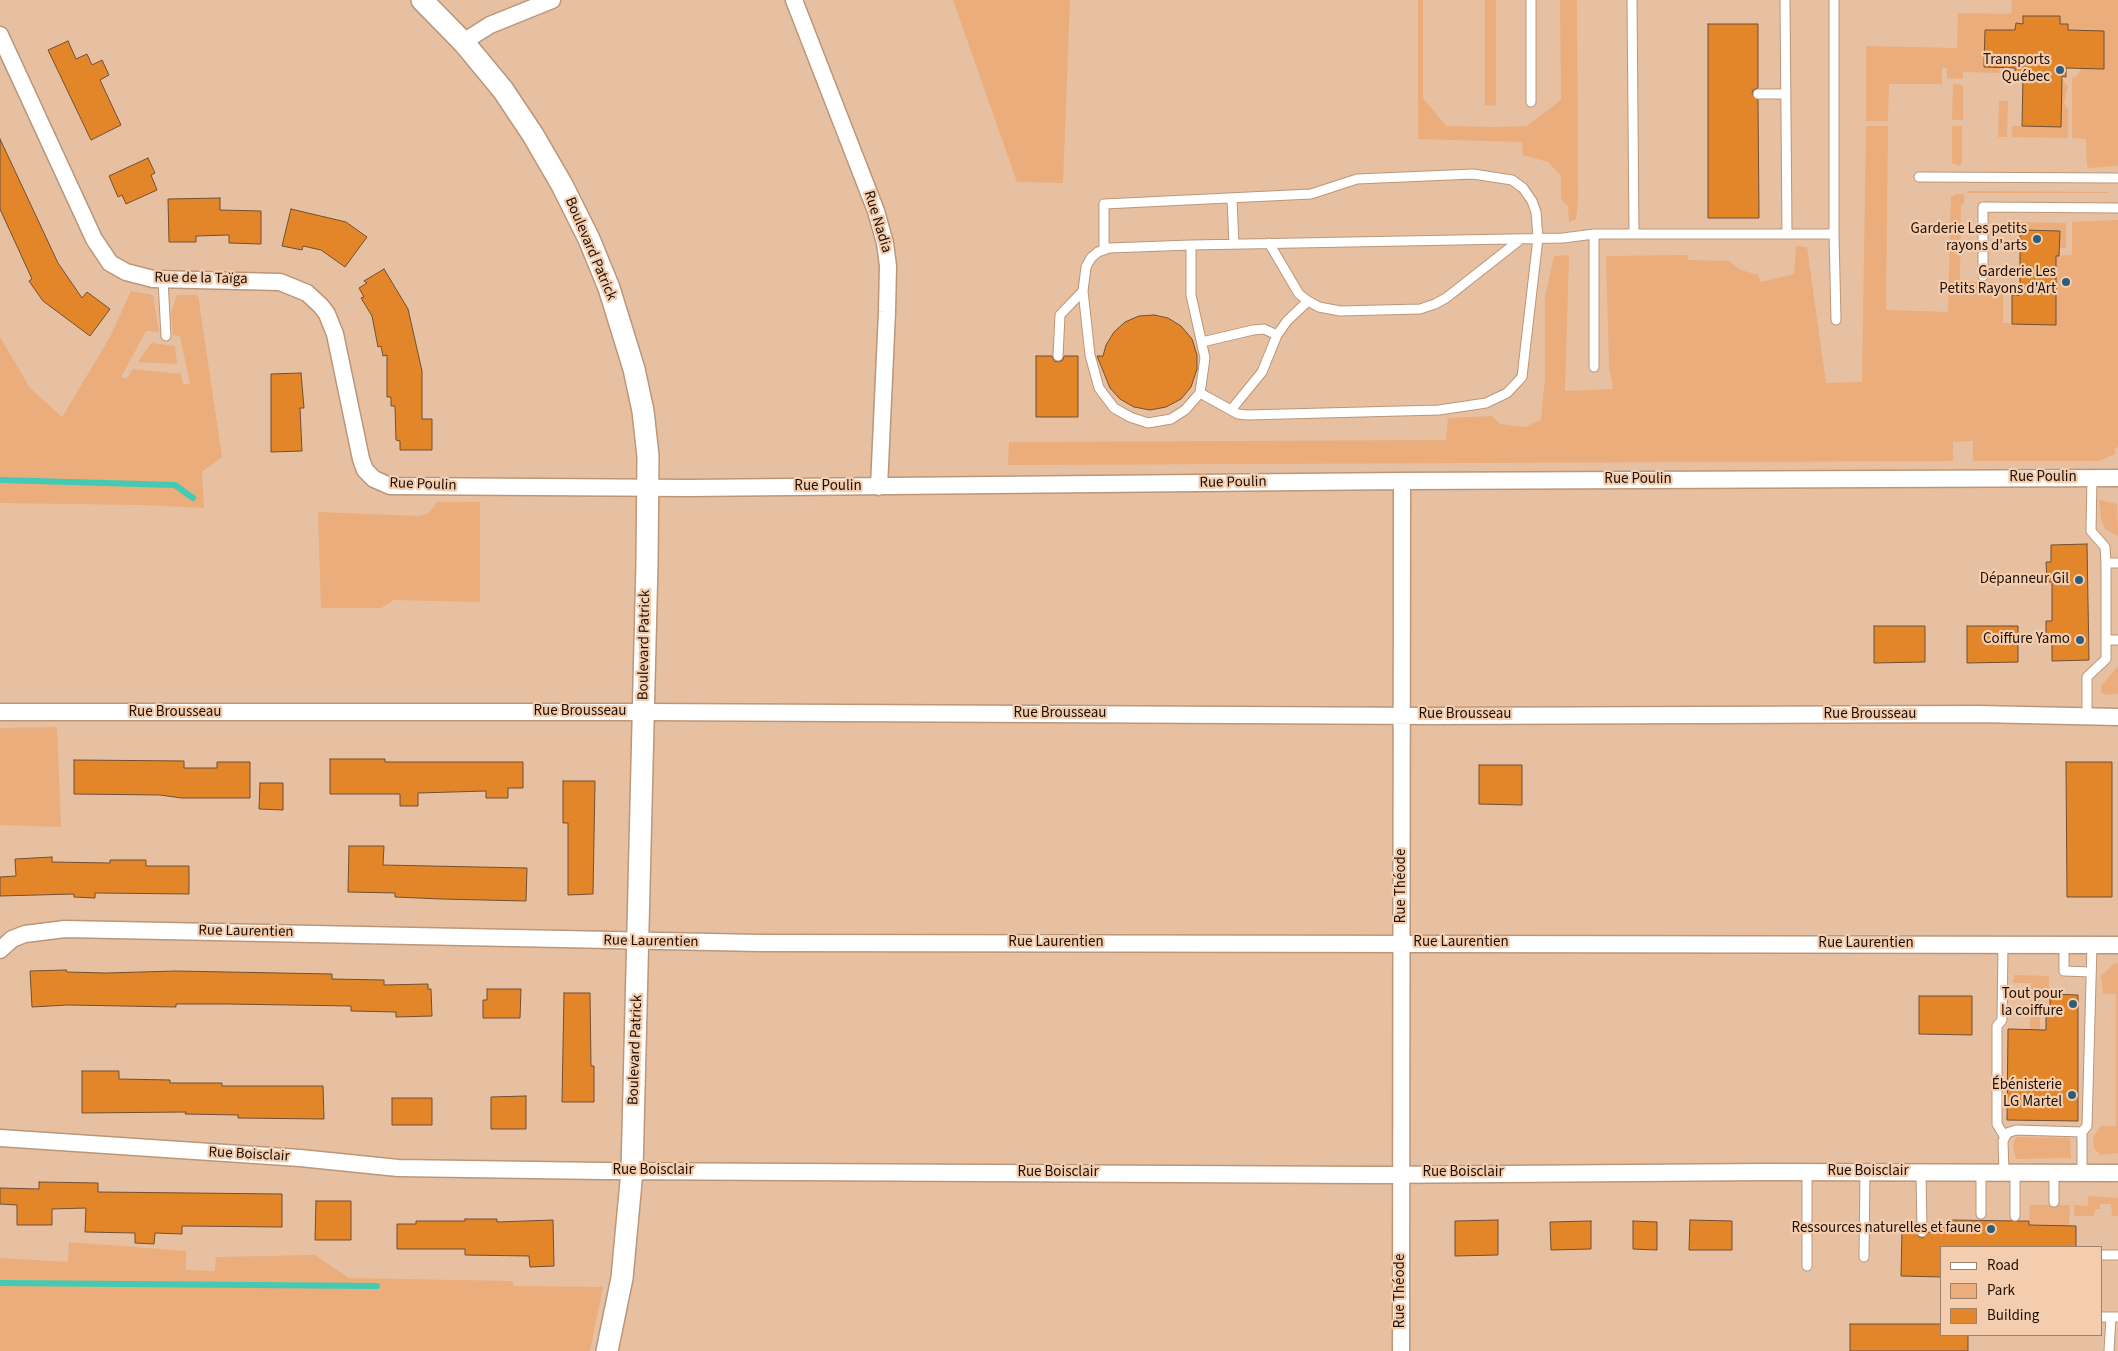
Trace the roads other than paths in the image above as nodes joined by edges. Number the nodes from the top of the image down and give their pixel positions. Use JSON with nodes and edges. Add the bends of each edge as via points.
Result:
{"nodes":[{"id":1,"x":422,"y":0,"type":"edge"},
{"id":2,"x":552,"y":0,"type":"edge"},
{"id":3,"x":794,"y":0,"type":"edge"},
{"id":4,"x":1531,"y":0,"type":"edge"},
{"id":5,"x":1632,"y":0,"type":"edge"},
{"id":6,"x":1786,"y":0,"type":"edge"},
{"id":7,"x":1834,"y":0,"type":"edge"},
{"id":8,"x":0,"y":35,"type":"edge"},
{"id":9,"x":465,"y":44,"type":"junction"},
{"id":10,"x":1758,"y":94,"type":"dead end"},
{"id":11,"x":1786,"y":94,"type":"junction"},
{"id":12,"x":1531,"y":102,"type":"dead end"},
{"id":13,"x":1919,"y":177,"type":"dead end"},
{"id":14,"x":2118,"y":178,"type":"edge"},
{"id":15,"x":1232,"y":200,"type":"junction"},
{"id":16,"x":2118,"y":208,"type":"edge"},
{"id":17,"x":1634,"y":233,"type":"junction"},
{"id":18,"x":1594,"y":234,"type":"junction"},
{"id":19,"x":1787,"y":234,"type":"junction"},
{"id":20,"x":1834,"y":234,"type":"junction"},
{"id":21,"x":1538,"y":238,"type":"junction"},
{"id":22,"x":1521,"y":239,"type":"junction"},
{"id":23,"x":1269,"y":243,"type":"junction"},
{"id":24,"x":1234,"y":244,"type":"junction"},
{"id":25,"x":1191,"y":245,"type":"junction"},
{"id":26,"x":1104,"y":250,"type":"junction"},
{"id":27,"x":1983,"y":276,"type":"dead end"},
{"id":28,"x":163,"y":280,"type":"junction"},
{"id":29,"x":1083,"y":290,"type":"junction"},
{"id":30,"x":1308,"y":301,"type":"junction"},
{"id":31,"x":1836,"y":320,"type":"dead end"},
{"id":32,"x":1277,"y":334,"type":"junction"},
{"id":33,"x":166,"y":336,"type":"dead end"},
{"id":34,"x":1202,"y":342,"type":"junction"},
{"id":35,"x":1058,"y":356,"type":"dead end"},
{"id":36,"x":1594,"y":367,"type":"dead end"},
{"id":37,"x":1200,"y":393,"type":"junction"},
{"id":38,"x":1231,"y":410,"type":"junction"},
{"id":39,"x":360,"y":459,"type":"joint"},
{"id":40,"x":2092,"y":478,"type":"junction"},
{"id":41,"x":2118,"y":478,"type":"edge"},
{"id":42,"x":1402,"y":481,"type":"junction"},
{"id":43,"x":647,"y":487,"type":"junction"},
{"id":44,"x":879,"y":487,"type":"junction"},
{"id":45,"x":2106,"y":563,"type":"junction"},
{"id":46,"x":2118,"y":563,"type":"edge"},
{"id":47,"x":2106,"y":640,"type":"junction"},
{"id":48,"x":2118,"y":640,"type":"edge"},
{"id":49,"x":644,"y":712,"type":"junction"},
{"id":50,"x":1,"y":713,"type":"edge"},
{"id":51,"x":1401,"y":715,"type":"junction"},
{"id":52,"x":2087,"y":717,"type":"junction"},
{"id":53,"x":2118,"y":717,"type":"edge"},
{"id":54,"x":639,"y":942,"type":"junction"},
{"id":55,"x":1402,"y":943,"type":"junction"},
{"id":56,"x":2003,"y":945,"type":"junction"},
{"id":57,"x":2064,"y":945,"type":"junction"},
{"id":58,"x":2092,"y":945,"type":"junction"},
{"id":59,"x":2118,"y":945,"type":"edge"},
{"id":60,"x":0,"y":950,"type":"edge"},
{"id":61,"x":2091,"y":972,"type":"junction"},
{"id":62,"x":2082,"y":1132,"type":"junction"},
{"id":63,"x":2004,"y":1136,"type":"junction"},
{"id":64,"x":0,"y":1138,"type":"edge"},
{"id":65,"x":632,"y":1171,"type":"junction"},
{"id":66,"x":1807,"y":1172,"type":"junction"},
{"id":67,"x":1865,"y":1172,"type":"junction"},
{"id":68,"x":1981,"y":1172,"type":"junction"},
{"id":69,"x":1921,"y":1173,"type":"junction"},
{"id":70,"x":2010,"y":1173,"type":"junction"},
{"id":71,"x":2054,"y":1173,"type":"junction"},
{"id":72,"x":2082,"y":1173,"type":"junction"},
{"id":73,"x":2118,"y":1173,"type":"edge"},
{"id":74,"x":1402,"y":1174,"type":"junction"},
{"id":75,"x":2054,"y":1202,"type":"dead end"},
{"id":76,"x":1981,"y":1214,"type":"dead end"},
{"id":77,"x":2016,"y":1216,"type":"dead end"},
{"id":78,"x":1922,"y":1232,"type":"dead end"},
{"id":79,"x":2103,"y":1255,"type":"edge"},
{"id":80,"x":2118,"y":1255,"type":"edge"},
{"id":81,"x":1864,"y":1257,"type":"dead end"},
{"id":82,"x":1807,"y":1266,"type":"dead end"},
{"id":83,"x":2110,"y":1317,"type":"edge"},
{"id":84,"x":608,"y":1351,"type":"edge"},
{"id":85,"x":1401,"y":1351,"type":"edge"},
{"id":86,"x":2109,"y":1351,"type":"edge"}],
"edges":[{"from":1,"to":9,"type":"street","name":"Boulevard Patrick"},
{"from":2,"to":9,"type":"street","via":[[490,25]]},
{"from":3,"to":44,"type":"street","name":"Rue Nadia","via":[[876,211],[888,258]]},
{"from":4,"to":12,"type":"lane"},
{"from":5,"to":17,"type":"lane"},
{"from":6,"to":11,"type":"lane"},
{"from":7,"to":20,"type":"lane"},
{"from":8,"to":28,"type":"street","name":"Rue de la Taïga","via":[[99,248],[110,263],[126,272]]},
{"from":9,"to":43,"type":"street","name":"Boulevard Patrick","via":[[503,90],[547,158],[599,262],[619,319],[643,411],[648,456]]},
{"from":10,"to":11,"type":"lane"},
{"from":11,"to":19,"type":"lane"},
{"from":13,"to":14,"type":"lane"},
{"from":15,"to":21,"type":"lane","via":[[1311,194],[1357,179],[1473,174],[1498,177],[1512,180],[1532,201]]},
{"from":15,"to":24,"type":"lane"},
{"from":15,"to":26,"type":"lane","via":[[1104,204]]},
{"from":16,"to":27,"type":"lane","via":[[1983,207]]},
{"from":17,"to":18,"type":"lane"},
{"from":17,"to":19,"type":"lane"},
{"from":18,"to":21,"type":"lane"},
{"from":18,"to":36,"type":"lane"},
{"from":19,"to":20,"type":"lane"},
{"from":20,"to":31,"type":"lane"},
{"from":21,"to":22,"type":"lane"},
{"from":21,"to":38,"type":"lane","via":[[1522,377],[1507,393],[1486,403],[1439,410],[1247,415]]},
{"from":22,"to":23,"type":"lane"},
{"from":22,"to":30,"type":"lane","via":[[1446,298],[1420,309],[1340,311]]},
{"from":23,"to":24,"type":"lane"},
{"from":23,"to":30,"type":"lane","via":[[1299,294]]},
{"from":24,"to":25,"type":"lane"},
{"from":25,"to":26,"type":"lane"},
{"from":25,"to":34,"type":"lane","via":[[1191,295]]},
{"from":26,"to":29,"type":"lane","via":[[1088,262]]},
{"from":28,"to":33,"type":"lane"},
{"from":28,"to":39,"type":"street","name":"Rue de la Taïga","via":[[270,281],[299,288],[314,298],[327,314],[335,334]]},
{"from":29,"to":35,"type":"lane","via":[[1060,315]]},
{"from":29,"to":37,"type":"lane","via":[[1090,355],[1099,388],[1114,408],[1148,423],[1171,419],[1185,410]]},
{"from":30,"to":32,"type":"lane"},
{"from":32,"to":34,"type":"lane","via":[[1264,329],[1253,330]]},
{"from":32,"to":38,"type":"lane","via":[[1262,372]]},
{"from":34,"to":37,"type":"lane","via":[[1205,358]]},
{"from":37,"to":38,"type":"lane"},
{"from":39,"to":43,"type":"street","name":"Rue Poulin","via":[[374,479],[390,486]]},
{"from":40,"to":41,"type":"street","name":"Rue Poulin"},
{"from":40,"to":42,"type":"street","name":"Rue Poulin"},
{"from":40,"to":45,"type":"lane","via":[[2091,531],[2105,547]]},
{"from":42,"to":44,"type":"street","name":"Rue Poulin"},
{"from":42,"to":51,"type":"street","name":"Rue Théode"},
{"from":43,"to":44,"type":"street","name":"Rue Poulin"},
{"from":43,"to":49,"type":"street","name":"Boulevard Patrick"},
{"from":45,"to":46,"type":"lane"},
{"from":45,"to":47,"type":"lane"},
{"from":47,"to":48,"type":"lane"},
{"from":47,"to":52,"type":"lane","via":[[2106,659],[2087,677]]},
{"from":49,"to":50,"type":"street","name":"Rue Brousseau"},
{"from":49,"to":51,"type":"street","name":"Rue Brousseau"},
{"from":49,"to":54,"type":"street","name":"Boulevard Patrick"},
{"from":51,"to":52,"type":"street","name":"Rue Brousseau","via":[[1977,714]]},
{"from":51,"to":55,"type":"street","name":"Rue Théode"},
{"from":52,"to":53,"type":"street","name":"Rue Brousseau"},
{"from":54,"to":55,"type":"street","name":"Rue Laurentien"},
{"from":54,"to":60,"type":"street","name":"Rue Laurentien","via":[[66,929],[26,934],[12,939]]},
{"from":54,"to":65,"type":"street","name":"Boulevard Patrick"},
{"from":55,"to":56,"type":"street","name":"Rue Laurentien"},
{"from":55,"to":74,"type":"street","name":"Rue Théode"},
{"from":56,"to":57,"type":"street","name":"Rue Laurentien"},
{"from":56,"to":63,"type":"lane","via":[[2002,1020],[1997,1026],[1997,1124]]},
{"from":57,"to":58,"type":"street","name":"Rue Laurentien"},
{"from":57,"to":61,"type":"lane","via":[[2064,971]]},
{"from":58,"to":59,"type":"street","name":"Rue Laurentien"},
{"from":58,"to":61,"type":"lane"},
{"from":61,"to":62,"type":"lane","via":[[2087,1126]]},
{"from":62,"to":63,"type":"lane","via":[[2015,1130]]},
{"from":62,"to":72,"type":"lane"},
{"from":63,"to":70,"type":"lane"},
{"from":64,"to":65,"type":"street","name":"Rue Boisclair","via":[[300,1158],[398,1168]]},
{"from":65,"to":74,"type":"street","name":"Rue Boisclair"},
{"from":65,"to":84,"type":"street","name":"Boulevard Patrick","via":[[622,1278]]},
{"from":66,"to":67,"type":"street","name":"Rue Boisclair"},
{"from":66,"to":74,"type":"street","name":"Rue Boisclair"},
{"from":66,"to":82,"type":"lane"},
{"from":67,"to":69,"type":"street","name":"Rue Boisclair"},
{"from":67,"to":81,"type":"lane"},
{"from":68,"to":69,"type":"street","name":"Rue Boisclair"},
{"from":68,"to":70,"type":"street","name":"Rue Boisclair"},
{"from":68,"to":76,"type":"lane"},
{"from":69,"to":78,"type":"lane"},
{"from":70,"to":71,"type":"street","name":"Rue Boisclair"},
{"from":70,"to":77,"type":"lane"},
{"from":71,"to":72,"type":"street","name":"Rue Boisclair"},
{"from":71,"to":75,"type":"lane"},
{"from":72,"to":73,"type":"street","name":"Rue Boisclair"},
{"from":74,"to":85,"type":"street","name":"Rue Théode"},
{"from":79,"to":80,"type":"lane"},
{"from":83,"to":86,"type":"lane"}]}
